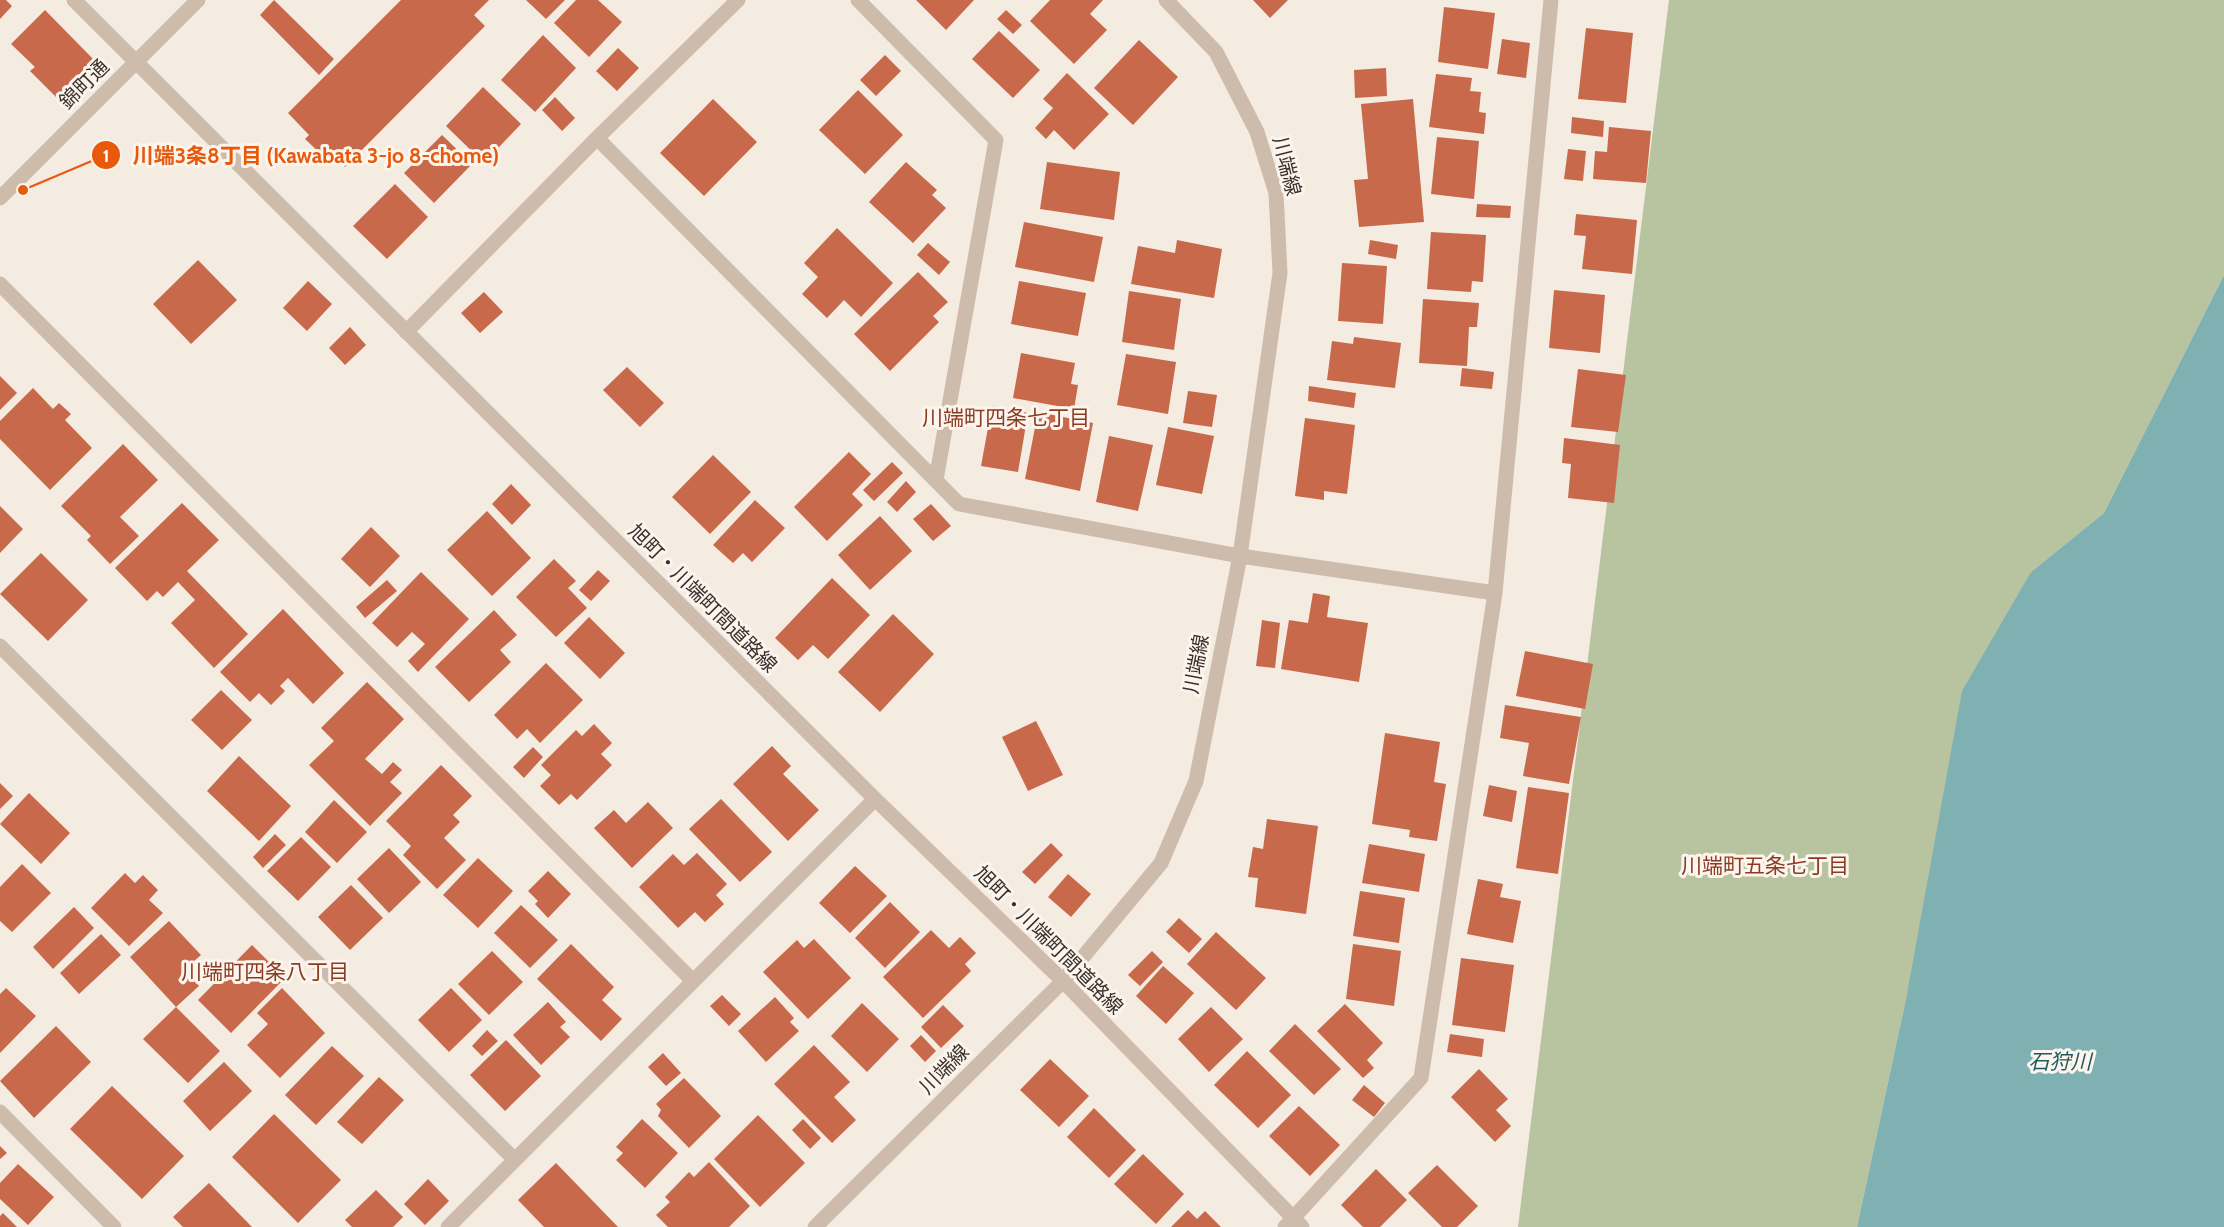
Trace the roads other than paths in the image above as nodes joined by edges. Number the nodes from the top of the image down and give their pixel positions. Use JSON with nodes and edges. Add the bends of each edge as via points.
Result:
{"nodes":[{"id":1,"x":74,"y":0,"type":"edge"},
{"id":2,"x":198,"y":0,"type":"edge"},
{"id":3,"x":738,"y":0,"type":"edge"},
{"id":4,"x":858,"y":0,"type":"edge"},
{"id":5,"x":1166,"y":0,"type":"edge"},
{"id":6,"x":1551,"y":0,"type":"edge"},
{"id":7,"x":136,"y":62,"type":"junction"},
{"id":8,"x":597,"y":138,"type":"junction"},
{"id":9,"x":0,"y":198,"type":"edge"},
{"id":10,"x":0,"y":284,"type":"edge"},
{"id":11,"x":406,"y":332,"type":"junction"},
{"id":12,"x":936,"y":480,"type":"junction"},
{"id":13,"x":1240,"y":556,"type":"junction"},
{"id":14,"x":1495,"y":593,"type":"junction"},
{"id":15,"x":0,"y":646,"type":"edge"},
{"id":16,"x":875,"y":799,"type":"junction"},
{"id":17,"x":693,"y":981,"type":"junction"},
{"id":18,"x":1063,"y":981,"type":"junction"},
{"id":19,"x":0,"y":1112,"type":"edge"},
{"id":20,"x":515,"y":1160,"type":"junction"},
{"id":21,"x":1294,"y":1224,"type":"edge"},
{"id":22,"x":114,"y":1227,"type":"edge"},
{"id":23,"x":448,"y":1227,"type":"edge"},
{"id":24,"x":815,"y":1227,"type":"edge"}],
"edges":[{"from":1,"to":7,"type":"street","name":"旭町・川端町間道路線"},
{"from":2,"to":7,"type":"street","name":"錦町通"},
{"from":3,"to":8,"type":"street"},
{"from":4,"to":12,"type":"street","via":[[996,140]]},
{"from":5,"to":13,"type":"street","name":"川端線","via":[[1216,52],[1257,132],[1276,193],[1280,273]]},
{"from":6,"to":14,"type":"street"},
{"from":7,"to":9,"type":"street","name":"錦町通"},
{"from":7,"to":11,"type":"street","name":"旭町・川端町間道路線"},
{"from":8,"to":11,"type":"street"},
{"from":8,"to":12,"type":"street"},
{"from":10,"to":17,"type":"street"},
{"from":11,"to":16,"type":"street","name":"旭町・川端町間道路線"},
{"from":12,"to":13,"type":"street","via":[[959,504]]},
{"from":13,"to":14,"type":"street"},
{"from":13,"to":18,"type":"street","name":"川端線","via":[[1196,781],[1161,863]]},
{"from":14,"to":21,"type":"street","via":[[1421,1078]]},
{"from":15,"to":20,"type":"street"},
{"from":16,"to":17,"type":"street"},
{"from":16,"to":18,"type":"street","name":"旭町・川端町間道路線"},
{"from":17,"to":20,"type":"street"},
{"from":18,"to":21,"type":"street","name":"旭町・川端町間道路線"},
{"from":18,"to":24,"type":"street","name":"川端線"},
{"from":19,"to":22,"type":"street"},
{"from":20,"to":23,"type":"street"}]}
